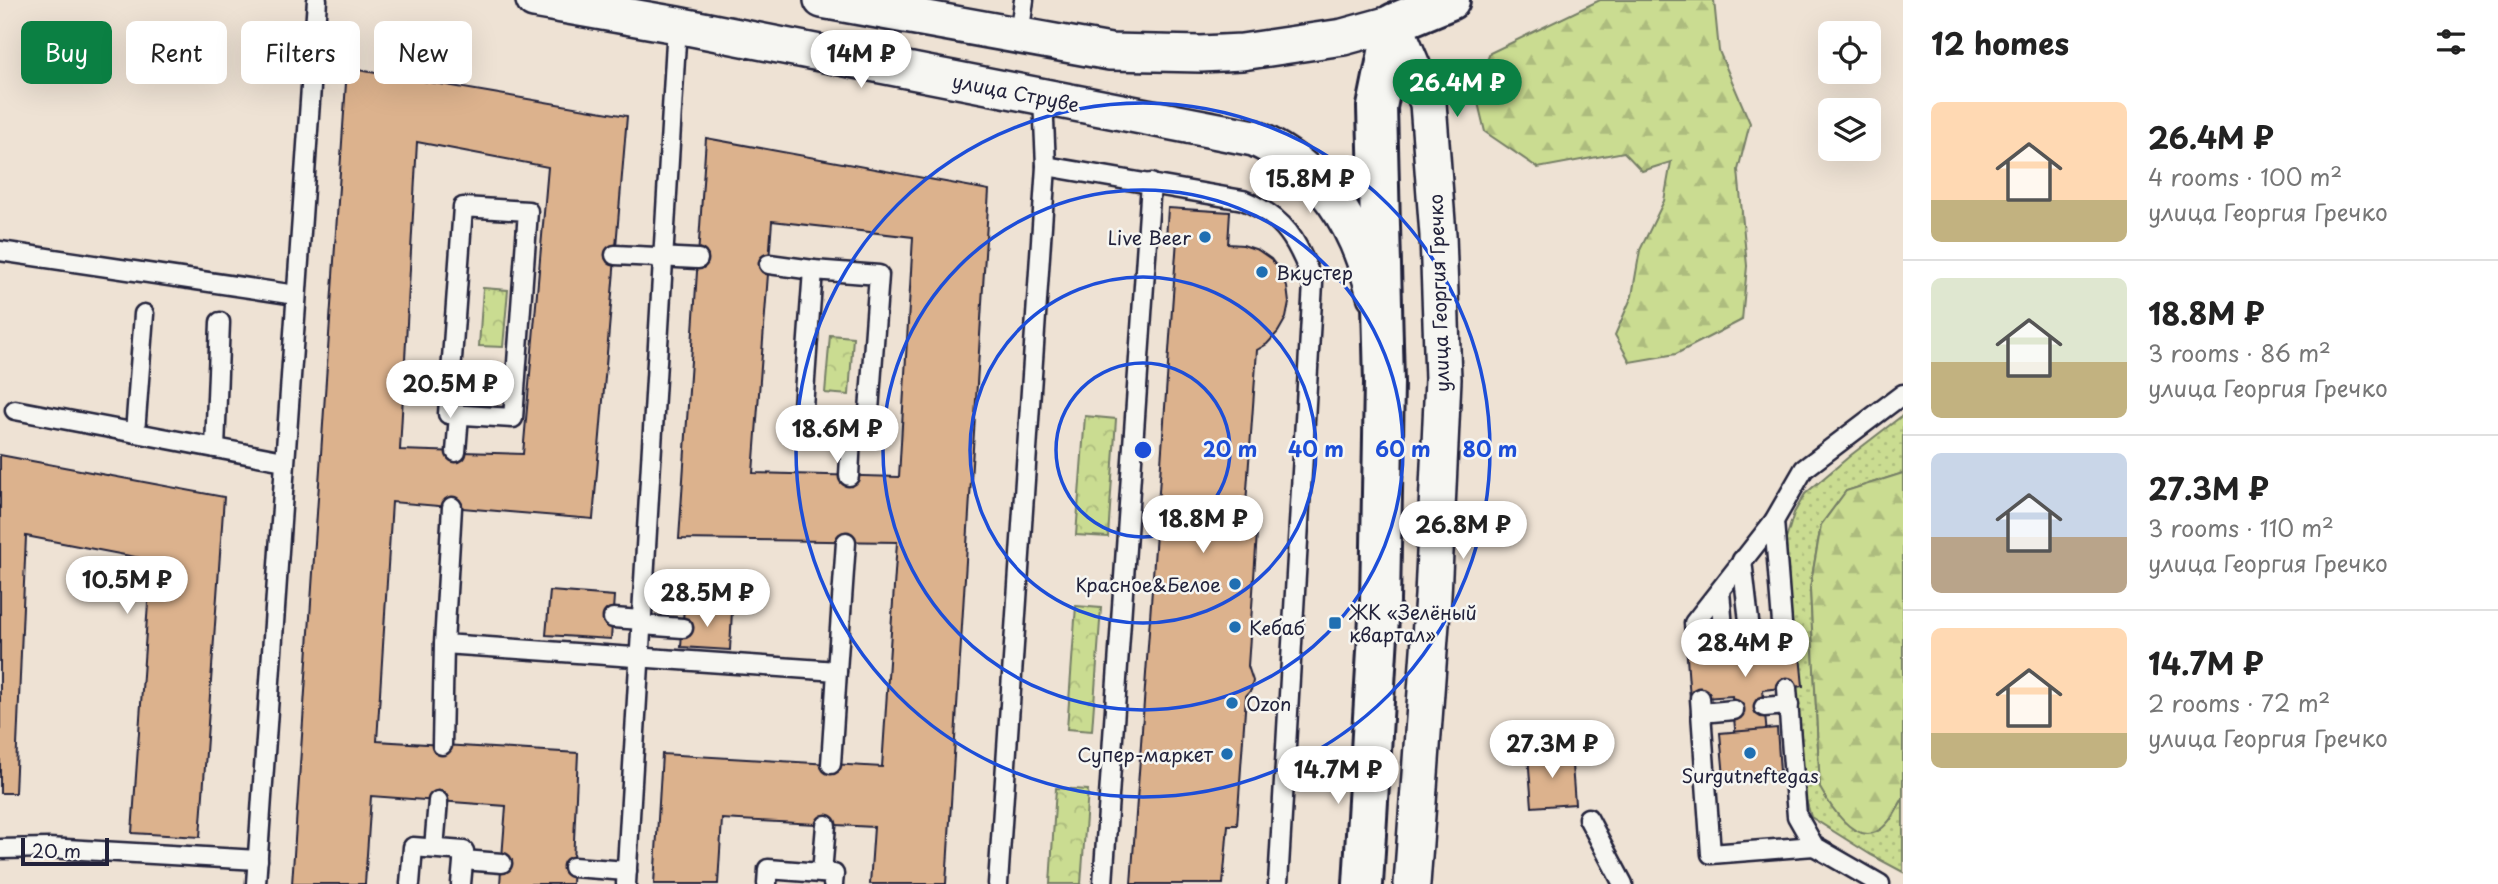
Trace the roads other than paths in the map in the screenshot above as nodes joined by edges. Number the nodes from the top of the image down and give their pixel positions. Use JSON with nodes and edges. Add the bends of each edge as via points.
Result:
{"nodes":[{"id":1,"x":317,"y":0,"type":"edge"},
{"id":2,"x":534,"y":0,"type":"edge"},
{"id":3,"x":822,"y":0,"type":"edge"},
{"id":4,"x":1024,"y":0,"type":"edge"},
{"id":5,"x":1450,"y":0,"type":"edge"},
{"id":6,"x":1394,"y":23,"type":"junction"},
{"id":7,"x":677,"y":25,"type":"junction"},
{"id":8,"x":1019,"y":36,"type":"junction"},
{"id":9,"x":1043,"y":98,"type":"junction"},
{"id":10,"x":1046,"y":166,"type":"junction"},
{"id":11,"x":1151,"y":183,"type":"junction"},
{"id":12,"x":0,"y":251,"type":"edge"},
{"id":13,"x":615,"y":255,"type":"dead end"},
{"id":14,"x":663,"y":258,"type":"junction"},
{"id":15,"x":698,"y":260,"type":"dead end"},
{"id":16,"x":769,"y":264,"type":"dead end"},
{"id":17,"x":813,"y":270,"type":"junction"},
{"id":18,"x":296,"y":295,"type":"junction"},
{"id":19,"x":144,"y":314,"type":"dead end"},
{"id":20,"x":220,"y":322,"type":"dead end"},
{"id":21,"x":1385,"y":335,"type":"junction"},
{"id":22,"x":1903,"y":394,"type":"edge"},
{"id":23,"x":15,"y":410,"type":"dead end"},
{"id":24,"x":459,"y":415,"type":"junction"},
{"id":25,"x":135,"y":433,"type":"junction"},
{"id":26,"x":851,"y":437,"type":"junction"},
{"id":27,"x":215,"y":448,"type":"junction"},
{"id":28,"x":456,"y":452,"type":"dead end"},
{"id":29,"x":284,"y":461,"type":"junction"},
{"id":30,"x":849,"y":476,"type":"dead end"},
{"id":31,"x":452,"y":507,"type":"dead end"},
{"id":32,"x":1774,"y":521,"type":"junction"},
{"id":33,"x":846,"y":542,"type":"dead end"},
{"id":34,"x":1742,"y":560,"type":"junction"},
{"id":35,"x":1720,"y":591,"type":"junction"},
{"id":36,"x":613,"y":618,"type":"dead end"},
{"id":37,"x":642,"y":622,"type":"junction"},
{"id":38,"x":683,"y":628,"type":"dead end"},
{"id":39,"x":1783,"y":636,"type":"dead end"},
{"id":40,"x":1751,"y":639,"type":"dead end"},
{"id":41,"x":1724,"y":641,"type":"dead end"},
{"id":42,"x":1696,"y":643,"type":"dead end"},
{"id":43,"x":444,"y":645,"type":"junction"},
{"id":44,"x":640,"y":658,"type":"junction"},
{"id":45,"x":837,"y":671,"type":"junction"},
{"id":46,"x":1731,"y":705,"type":"dead end"},
{"id":47,"x":1764,"y":708,"type":"dead end"},
{"id":48,"x":442,"y":745,"type":"dead end"},
{"id":49,"x":831,"y":764,"type":"dead end"},
{"id":50,"x":438,"y":801,"type":"dead end"},
{"id":51,"x":1588,"y":818,"type":"dead end"},
{"id":52,"x":826,"y":825,"type":"dead end"},
{"id":53,"x":1814,"y":846,"type":"junction"},
{"id":54,"x":434,"y":848,"type":"junction"},
{"id":55,"x":0,"y":849,"type":"edge"},
{"id":56,"x":258,"y":860,"type":"junction"},
{"id":57,"x":463,"y":860,"type":"junction"},
{"id":58,"x":502,"y":863,"type":"dead end"},
{"id":59,"x":573,"y":867,"type":"dead end"},
{"id":60,"x":626,"y":878,"type":"edge"},
{"id":61,"x":828,"y":878,"type":"edge"},
{"id":62,"x":1872,"y":882,"type":"edge"},
{"id":63,"x":256,"y":884,"type":"edge"},
{"id":64,"x":410,"y":884,"type":"edge"},
{"id":65,"x":461,"y":884,"type":"edge"},
{"id":66,"x":767,"y":884,"type":"edge"},
{"id":67,"x":998,"y":884,"type":"edge"},
{"id":68,"x":1103,"y":884,"type":"edge"},
{"id":69,"x":1278,"y":884,"type":"edge"},
{"id":70,"x":1363,"y":884,"type":"edge"},
{"id":71,"x":1412,"y":884,"type":"edge"},
{"id":72,"x":1623,"y":884,"type":"edge"}],
"edges":[{"from":1,"to":18,"type":"lane"},
{"from":2,"to":7,"type":"street","name":"улица Струве"},
{"from":3,"to":8,"type":"street"},
{"from":4,"to":8,"type":"lane"},
{"from":5,"to":6,"type":"street"},
{"from":6,"to":8,"type":"street","via":[[1291,46],[1201,54],[1110,52]]},
{"from":6,"to":21,"type":"street","via":[[1377,107]]},
{"from":6,"to":71,"type":"street","name":"улица Георгия Гречко","via":[[1428,103],[1443,379]]},
{"from":7,"to":9,"type":"street","name":"улица Струве"},
{"from":7,"to":14,"type":"lane"},
{"from":9,"to":10,"type":"lane"},
{"from":9,"to":21,"type":"street","name":"улица Струве","via":[[1255,138],[1304,166],[1335,201],[1366,259]]},
{"from":10,"to":11,"type":"lane"},
{"from":10,"to":67,"type":"lane"},
{"from":11,"to":68,"type":"lane"},
{"from":11,"to":69,"type":"lane","via":[[1263,208],[1293,239],[1312,283]]},
{"from":12,"to":18,"type":"lane"},
{"from":13,"to":14,"type":"lane"},
{"from":14,"to":15,"type":"lane"},
{"from":14,"to":37,"type":"lane"},
{"from":16,"to":17,"type":"lane"},
{"from":17,"to":26,"type":"lane","via":[[801,434]]},
{"from":17,"to":26,"type":"lane","via":[[879,275],[867,438]]},
{"from":18,"to":29,"type":"lane"},
{"from":19,"to":25,"type":"lane"},
{"from":20,"to":27,"type":"lane"},
{"from":21,"to":70,"type":"street","via":[[1380,601]]},
{"from":22,"to":32,"type":"lane","via":[[1804,469]]},
{"from":23,"to":25,"type":"lane"},
{"from":24,"to":24,"type":"lane","via":[[513,418],[533,249],[528,211],[463,207],[448,414]]},
{"from":24,"to":28,"type":"lane"},
{"from":25,"to":27,"type":"lane"},
{"from":26,"to":30,"type":"lane"},
{"from":27,"to":29,"type":"lane"},
{"from":29,"to":56,"type":"lane"},
{"from":31,"to":43,"type":"lane"},
{"from":32,"to":34,"type":"lane"},
{"from":32,"to":39,"type":"lane"},
{"from":33,"to":45,"type":"lane"},
{"from":34,"to":35,"type":"lane"},
{"from":34,"to":40,"type":"lane"},
{"from":35,"to":41,"type":"lane"},
{"from":35,"to":42,"type":"lane","via":[[1694,623]]},
{"from":36,"to":37,"type":"lane"},
{"from":37,"to":38,"type":"lane"},
{"from":37,"to":44,"type":"lane"},
{"from":43,"to":44,"type":"lane"},
{"from":43,"to":48,"type":"lane"},
{"from":44,"to":45,"type":"lane"},
{"from":44,"to":60,"type":"lane"},
{"from":45,"to":49,"type":"lane"},
{"from":46,"to":53,"type":"lane","via":[[1700,706],[1711,854]]},
{"from":47,"to":53,"type":"lane","via":[[1788,696],[1797,816]]},
{"from":50,"to":54,"type":"lane"},
{"from":51,"to":72,"type":"lane"},
{"from":52,"to":61,"type":"lane"},
{"from":53,"to":62,"type":"lane"},
{"from":54,"to":57,"type":"lane","via":[[464,850]]},
{"from":54,"to":64,"type":"lane","via":[[413,847]]},
{"from":55,"to":56,"type":"lane"},
{"from":56,"to":63,"type":"lane"},
{"from":57,"to":58,"type":"lane"},
{"from":57,"to":65,"type":"lane"},
{"from":59,"to":60,"type":"lane"},
{"from":61,"to":66,"type":"lane","via":[[768,869]]}]}
